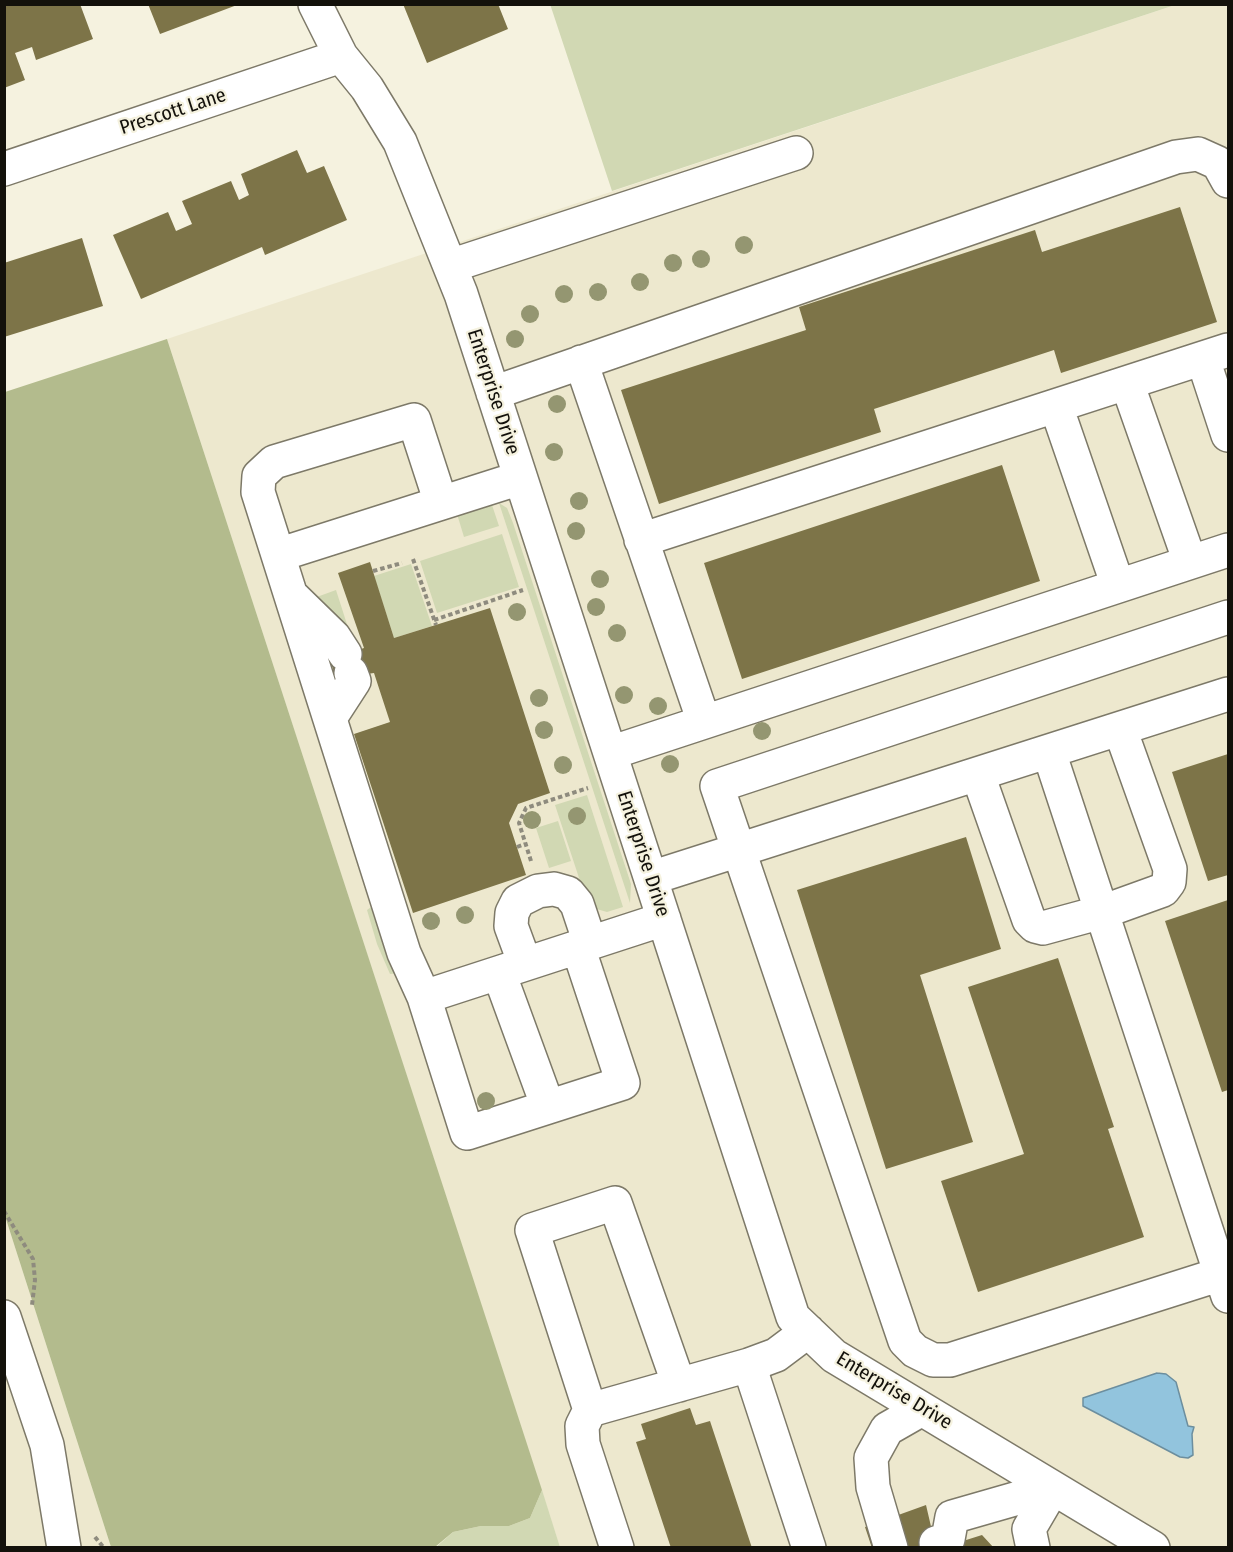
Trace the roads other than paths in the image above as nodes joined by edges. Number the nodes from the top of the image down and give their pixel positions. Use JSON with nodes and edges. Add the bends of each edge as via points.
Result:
{"nodes":[{"id":1,"x":315,"y":4,"type":"edge"},
{"id":2,"x":341,"y":56,"type":"junction"},
{"id":3,"x":796,"y":153,"type":"dead end"},
{"id":4,"x":4,"y":169,"type":"edge"},
{"id":5,"x":1228,"y":181,"type":"edge"},
{"id":6,"x":450,"y":266,"type":"junction"},
{"id":7,"x":1216,"y":355,"type":"edge"},
{"id":8,"x":581,"y":362,"type":"junction"},
{"id":9,"x":1127,"y":383,"type":"junction"},
{"id":10,"x":493,"y":393,"type":"junction"},
{"id":11,"x":1056,"y":406,"type":"junction"},
{"id":12,"x":1228,"y":435,"type":"edge"},
{"id":13,"x":520,"y":478,"type":"junction"},
{"id":14,"x":441,"y":503,"type":"junction"},
{"id":15,"x":641,"y":540,"type":"junction"},
{"id":16,"x":1228,"y":550,"type":"edge"},
{"id":17,"x":278,"y":555,"type":"junction"},
{"id":18,"x":1190,"y":562,"type":"junction"},
{"id":19,"x":1118,"y":586,"type":"junction"},
{"id":20,"x":291,"y":596,"type":"junction"},
{"id":21,"x":1228,"y":617,"type":"edge"},
{"id":22,"x":1228,"y":694,"type":"edge"},
{"id":23,"x":330,"y":718,"type":"junction"},
{"id":24,"x":704,"y":722,"type":"junction"},
{"id":25,"x":1120,"y":729,"type":"junction"},
{"id":26,"x":1049,"y":752,"type":"junction"},
{"id":27,"x":610,"y":753,"type":"junction"},
{"id":28,"x":978,"y":775,"type":"junction"},
{"id":29,"x":739,"y":852,"type":"junction"},
{"id":30,"x":651,"y":878,"type":"junction"},
{"id":31,"x":1102,"y":912,"type":"junction"},
{"id":32,"x":664,"y":919,"type":"junction"},
{"id":33,"x":584,"y":945,"type":"junction"},
{"id":34,"x":512,"y":968,"type":"junction"},
{"id":35,"x":424,"y":997,"type":"junction"},
{"id":36,"x":548,"y":1107,"type":"junction"},
{"id":37,"x":1225,"y":1285,"type":"edge"},
{"id":38,"x":4,"y":1317,"type":"edge"},
{"id":39,"x":808,"y":1331,"type":"junction"},
{"id":40,"x":749,"y":1365,"type":"junction"},
{"id":41,"x":679,"y":1385,"type":"junction"},
{"id":42,"x":922,"y":1409,"type":"junction"},
{"id":43,"x":590,"y":1410,"type":"junction"},
{"id":44,"x":1053,"y":1488,"type":"junction"},
{"id":45,"x":936,"y":1544,"type":"dead end"},
{"id":46,"x":64,"y":1548,"type":"edge"},
{"id":47,"x":616,"y":1548,"type":"edge"},
{"id":48,"x":809,"y":1548,"type":"edge"},
{"id":49,"x":891,"y":1548,"type":"edge"},
{"id":50,"x":1033,"y":1548,"type":"edge"},
{"id":51,"x":1153,"y":1548,"type":"edge"}],
"edges":[{"from":1,"to":2,"type":"street","name":"Enterprise Drive"},
{"from":2,"to":4,"type":"street","name":"Prescott Lane"},
{"from":2,"to":6,"type":"street","name":"Enterprise Drive","via":[[368,88],[400,142]]},
{"from":3,"to":6,"type":"street"},
{"from":5,"to":8,"type":"street","via":[[1218,163],[1198,154],[1176,157]]},
{"from":6,"to":10,"type":"street","name":"Enterprise Drive"},
{"from":7,"to":9,"type":"street"},
{"from":7,"to":12,"type":"street"},
{"from":8,"to":10,"type":"street"},
{"from":8,"to":15,"type":"street"},
{"from":9,"to":11,"type":"street"},
{"from":9,"to":18,"type":"street"},
{"from":10,"to":13,"type":"street","name":"Enterprise Drive"},
{"from":11,"to":15,"type":"street"},
{"from":11,"to":19,"type":"street"},
{"from":13,"to":14,"type":"street"},
{"from":13,"to":27,"type":"street","name":"Enterprise Drive"},
{"from":14,"to":17,"type":"street"},
{"from":14,"to":17,"type":"street","via":[[414,420],[273,462],[259,476],[258,492]]},
{"from":15,"to":24,"type":"street"},
{"from":16,"to":18,"type":"street"},
{"from":17,"to":20,"type":"street"},
{"from":18,"to":19,"type":"street"},
{"from":19,"to":24,"type":"street"},
{"from":20,"to":23,"type":"street"},
{"from":20,"to":23,"type":"street","via":[[334,638],[354,681]]},
{"from":21,"to":29,"type":"street","via":[[717,786]]},
{"from":22,"to":25,"type":"street"},
{"from":23,"to":35,"type":"street","via":[[404,953]]},
{"from":24,"to":27,"type":"street"},
{"from":25,"to":26,"type":"street"},
{"from":25,"to":31,"type":"street","via":[[1170,869],[1169,882],[1163,890]]},
{"from":26,"to":28,"type":"street"},
{"from":26,"to":31,"type":"street"},
{"from":27,"to":30,"type":"street","name":"Enterprise Drive"},
{"from":28,"to":29,"type":"street"},
{"from":28,"to":31,"type":"street","via":[[1029,920],[1043,928]]},
{"from":29,"to":30,"type":"street"},
{"from":29,"to":37,"type":"street","via":[[898,1328],[915,1351],[933,1360],[950,1360]]},
{"from":30,"to":32,"type":"street","name":"Enterprise Drive"},
{"from":31,"to":37,"type":"street"},
{"from":32,"to":33,"type":"street"},
{"from":32,"to":39,"type":"street","name":"Enterprise Drive","via":[[793,1317]]},
{"from":33,"to":34,"type":"street"},
{"from":33,"to":34,"type":"street","via":[[577,904],[568,893],[554,889],[538,891],[518,901],[512,913]]},
{"from":33,"to":36,"type":"street","via":[[624,1083]]},
{"from":34,"to":35,"type":"street"},
{"from":34,"to":36,"type":"street"},
{"from":35,"to":36,"type":"street","via":[[467,1133]]},
{"from":38,"to":46,"type":"street","via":[[47,1446]]},
{"from":39,"to":40,"type":"street","via":[[776,1355]]},
{"from":39,"to":42,"type":"street","name":"Enterprise Drive","via":[[834,1356]]},
{"from":40,"to":41,"type":"street"},
{"from":40,"to":48,"type":"street"},
{"from":41,"to":43,"type":"street"},
{"from":41,"to":43,"type":"street","via":[[615,1203],[532,1230]]},
{"from":42,"to":44,"type":"street","name":"Enterprise Drive"},
{"from":42,"to":49,"type":"street","via":[[887,1429],[871,1458],[873,1487]]},
{"from":43,"to":47,"type":"street","via":[[582,1426],[583,1444]]},
{"from":44,"to":45,"type":"street","via":[[952,1517],[948,1539]]},
{"from":44,"to":50,"type":"street","via":[[1029,1529]]},
{"from":44,"to":51,"type":"street","name":"Enterprise Drive"}]}
